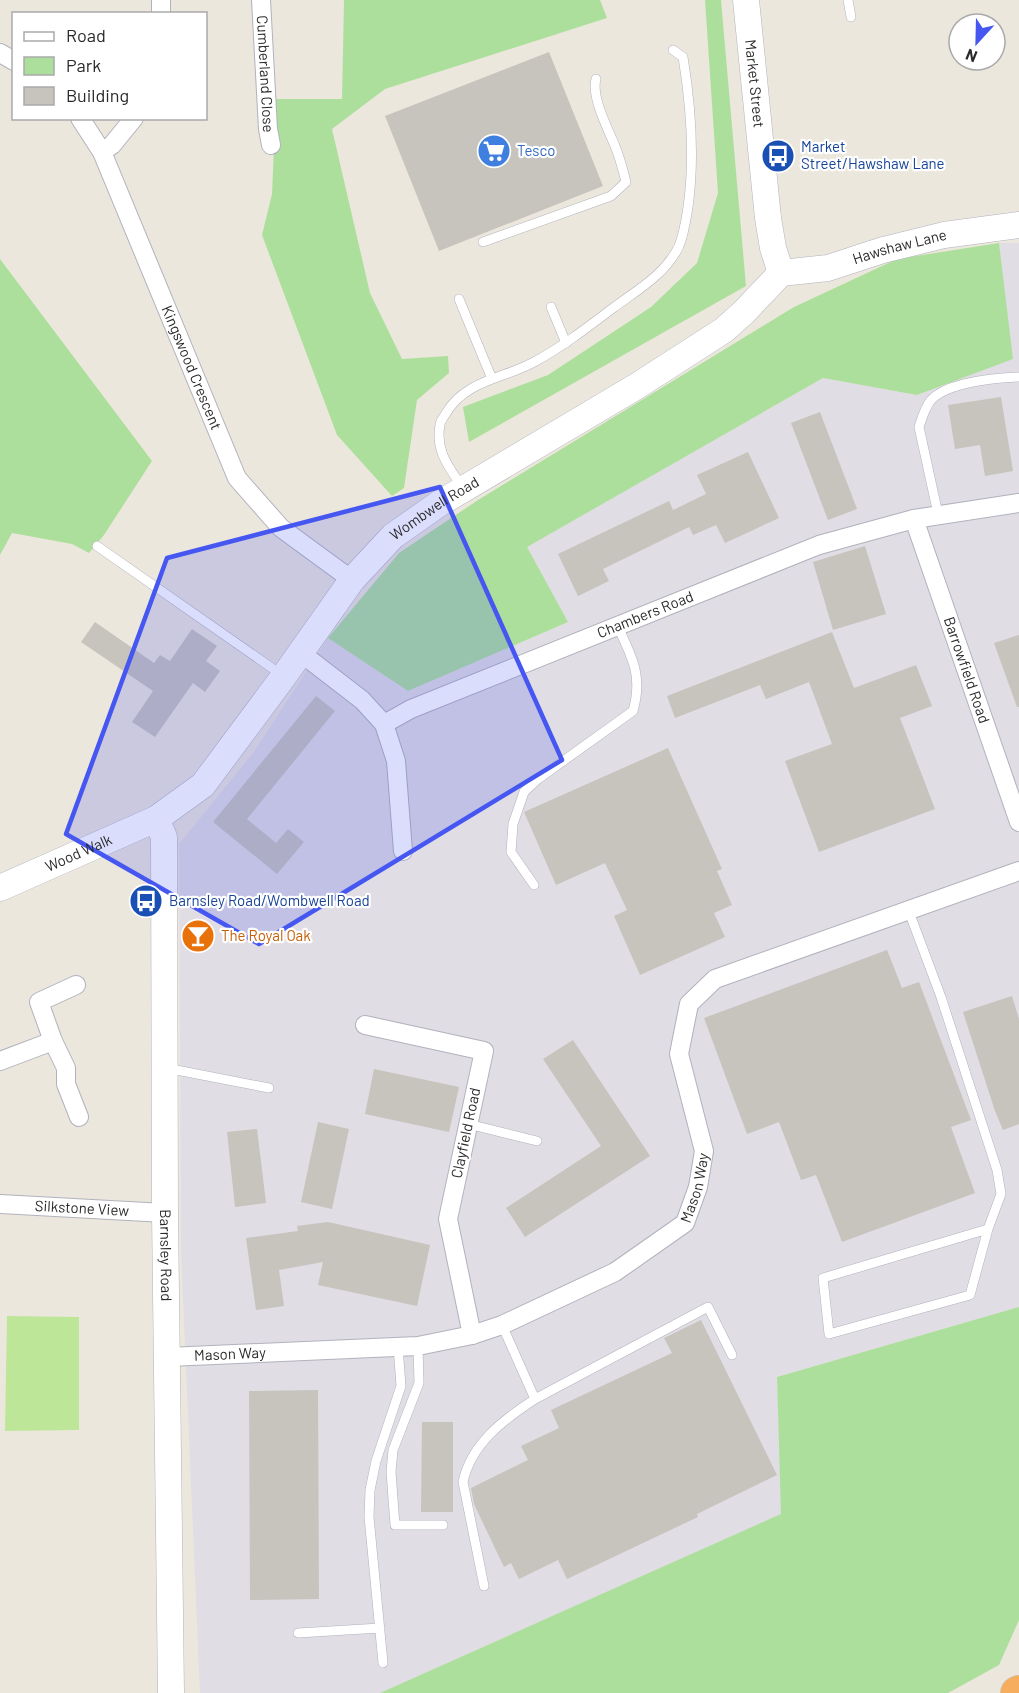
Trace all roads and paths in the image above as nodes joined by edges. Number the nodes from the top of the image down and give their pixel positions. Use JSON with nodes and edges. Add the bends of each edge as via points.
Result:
{"nodes":[{"id":1,"x":261,"y":0,"type":"edge"},
{"id":2,"x":746,"y":0,"type":"edge"},
{"id":3,"x":848,"y":0,"type":"edge"},
{"id":4,"x":851,"y":17,"type":"dead end"},
{"id":5,"x":673,"y":50,"type":"dead end"},
{"id":6,"x":596,"y":80,"type":"dead end"},
{"id":7,"x":81,"y":120,"type":"edge"},
{"id":8,"x":132,"y":120,"type":"edge"},
{"id":9,"x":271,"y":146,"type":"dead end"},
{"id":10,"x":102,"y":152,"type":"junction"},
{"id":11,"x":1019,"y":225,"type":"edge"},
{"id":12,"x":483,"y":242,"type":"dead end"},
{"id":13,"x":781,"y":273,"type":"junction"},
{"id":14,"x":459,"y":299,"type":"dead end"},
{"id":15,"x":551,"y":307,"type":"dead end"},
{"id":16,"x":566,"y":343,"type":"junction"},
{"id":17,"x":1019,"y":377,"type":"edge"},
{"id":18,"x":492,"y":379,"type":"junction"},
{"id":19,"x":463,"y":489,"type":"junction"},
{"id":20,"x":1019,"y":503,"type":"edge"},
{"id":21,"x":938,"y":514,"type":"junction"},
{"id":22,"x":914,"y":519,"type":"junction"},
{"id":23,"x":97,"y":546,"type":"dead end"},
{"id":24,"x":352,"y":580,"type":"junction"},
{"id":25,"x":618,"y":627,"type":"junction"},
{"id":26,"x":301,"y":653,"type":"junction"},
{"id":27,"x":284,"y":676,"type":"junction"},
{"id":28,"x":384,"y":724,"type":"junction"},
{"id":29,"x":156,"y":819,"type":"junction"},
{"id":30,"x":1019,"y":822,"type":"edge"},
{"id":31,"x":404,"y":851,"type":"dead end"},
{"id":32,"x":1019,"y":871,"type":"edge"},
{"id":33,"x":534,"y":885,"type":"dead end"},
{"id":34,"x":0,"y":888,"type":"edge"},
{"id":35,"x":908,"y":909,"type":"junction"},
{"id":36,"x":76,"y":985,"type":"dead end"},
{"id":37,"x":365,"y":1025,"type":"dead end"},
{"id":38,"x":53,"y":1041,"type":"junction"},
{"id":39,"x":0,"y":1061,"type":"edge"},
{"id":40,"x":166,"y":1068,"type":"junction"},
{"id":41,"x":269,"y":1088,"type":"dead end"},
{"id":42,"x":79,"y":1117,"type":"dead end"},
{"id":43,"x":468,"y":1124,"type":"junction"},
{"id":44,"x":537,"y":1141,"type":"dead end"},
{"id":45,"x":0,"y":1204,"type":"edge"},
{"id":46,"x":165,"y":1213,"type":"junction"},
{"id":47,"x":987,"y":1229,"type":"junction"},
{"id":48,"x":502,"y":1325,"type":"junction"},
{"id":49,"x":472,"y":1335,"type":"junction"},
{"id":50,"x":418,"y":1346,"type":"junction"},
{"id":51,"x":398,"y":1347,"type":"junction"},
{"id":52,"x":732,"y":1355,"type":"dead end"},
{"id":53,"x":168,"y":1357,"type":"junction"},
{"id":54,"x":535,"y":1399,"type":"junction"},
{"id":55,"x":442,"y":1525,"type":"dead end"},
{"id":56,"x":484,"y":1586,"type":"dead end"},
{"id":57,"x":380,"y":1628,"type":"junction"},
{"id":58,"x":298,"y":1633,"type":"dead end"},
{"id":59,"x":383,"y":1663,"type":"dead end"},
{"id":60,"x":171,"y":1693,"type":"edge"}],
"edges":[{"from":1,"to":9,"type":"street","name":"Cumberland Close"},
{"from":2,"to":13,"type":"main road","name":"Market Street","via":[[768,218]]},
{"from":3,"to":4,"type":"lane"},
{"from":5,"to":16,"type":"lane","via":[[683,57],[691,138],[690,188],[679,246],[668,264],[648,282]]},
{"from":6,"to":12,"type":"lane","via":[[598,103],[626,183],[611,196]]},
{"from":7,"to":10,"type":"street","name":"Kingswood Crescent"},
{"from":8,"to":10,"type":"street"},
{"from":10,"to":24,"type":"street","name":"Kingswood Crescent","via":[[237,478],[281,528]]},
{"from":11,"to":13,"type":"main road","name":"Hawshaw Lane","via":[[944,235],[828,268]]},
{"from":13,"to":19,"type":"main road","name":"Wombwell Road","via":[[724,330]]},
{"from":14,"to":18,"type":"lane"},
{"from":15,"to":16,"type":"lane"},
{"from":16,"to":18,"type":"lane","via":[[532,363]]},
{"from":17,"to":21,"type":"lane","via":[[987,379],[948,390],[932,400],[923,415],[920,427]]},
{"from":18,"to":19,"type":"lane","via":[[474,386],[452,403],[440,424],[440,450]]},
{"from":19,"to":24,"type":"main road","name":"Wombwell Road","via":[[393,536]]},
{"from":20,"to":21,"type":"street","name":"Chambers Road"},
{"from":21,"to":22,"type":"street","name":"Chambers Road"},
{"from":22,"to":25,"type":"street","name":"Chambers Road","via":[[819,545]]},
{"from":22,"to":30,"type":"street","name":"Barrowfield Road"},
{"from":23,"to":27,"type":"lane"},
{"from":24,"to":26,"type":"main road","name":"Wombwell Road"},
{"from":25,"to":28,"type":"street","name":"Chambers Road","via":[[411,709]]},
{"from":25,"to":33,"type":"lane","via":[[634,664],[637,696],[633,711],[524,792],[513,824],[511,852]]},
{"from":26,"to":27,"type":"main road","name":"Wombwell Road"},
{"from":26,"to":28,"type":"street","via":[[362,700]]},
{"from":27,"to":29,"type":"main road","name":"Wombwell Road","via":[[203,785]]},
{"from":28,"to":31,"type":"street","via":[[396,760]]},
{"from":29,"to":34,"type":"main road","name":"Wood Walk"},
{"from":29,"to":40,"type":"main road","name":"Barnsley Road","via":[[164,837]]},
{"from":32,"to":35,"type":"street","name":"Mason Way"},
{"from":35,"to":47,"type":"lane","via":[[997,1170],[1001,1194]]},
{"from":35,"to":48,"type":"street","name":"Mason Way","via":[[715,979],[689,1004],[679,1053],[704,1151],[698,1187],[684,1223],[615,1272]]},
{"from":36,"to":38,"type":"street","via":[[39,1002]]},
{"from":37,"to":43,"type":"street","name":"Clayfield Road","via":[[484,1051]]},
{"from":38,"to":39,"type":"street"},
{"from":38,"to":42,"type":"street","via":[[66,1068],[66,1084]]},
{"from":40,"to":41,"type":"lane"},
{"from":40,"to":46,"type":"main road","name":"Barnsley Road"},
{"from":43,"to":44,"type":"lane"},
{"from":43,"to":49,"type":"street","name":"Clayfield Road","via":[[448,1219]]},
{"from":45,"to":46,"type":"street","name":"Silkstone View"},
{"from":46,"to":53,"type":"main road","name":"Barnsley Road"},
{"from":47,"to":47,"type":"lane","via":[[970,1295],[829,1334],[823,1278]]},
{"from":48,"to":49,"type":"street","name":"Mason Way"},
{"from":48,"to":54,"type":"lane"},
{"from":49,"to":50,"type":"street","name":"Mason Way"},
{"from":50,"to":51,"type":"street","name":"Mason Way"},
{"from":50,"to":55,"type":"lane","via":[[419,1383],[393,1450],[395,1525]]},
{"from":51,"to":53,"type":"street","name":"Mason Way"},
{"from":51,"to":57,"type":"lane","via":[[401,1386],[370,1490]]},
{"from":52,"to":54,"type":"lane","via":[[708,1307]]},
{"from":53,"to":60,"type":"main road","name":"Barnsley Road"},
{"from":54,"to":56,"type":"lane","via":[[494,1430],[465,1472],[463,1482]]},
{"from":57,"to":58,"type":"lane"},
{"from":57,"to":59,"type":"lane"}]}
